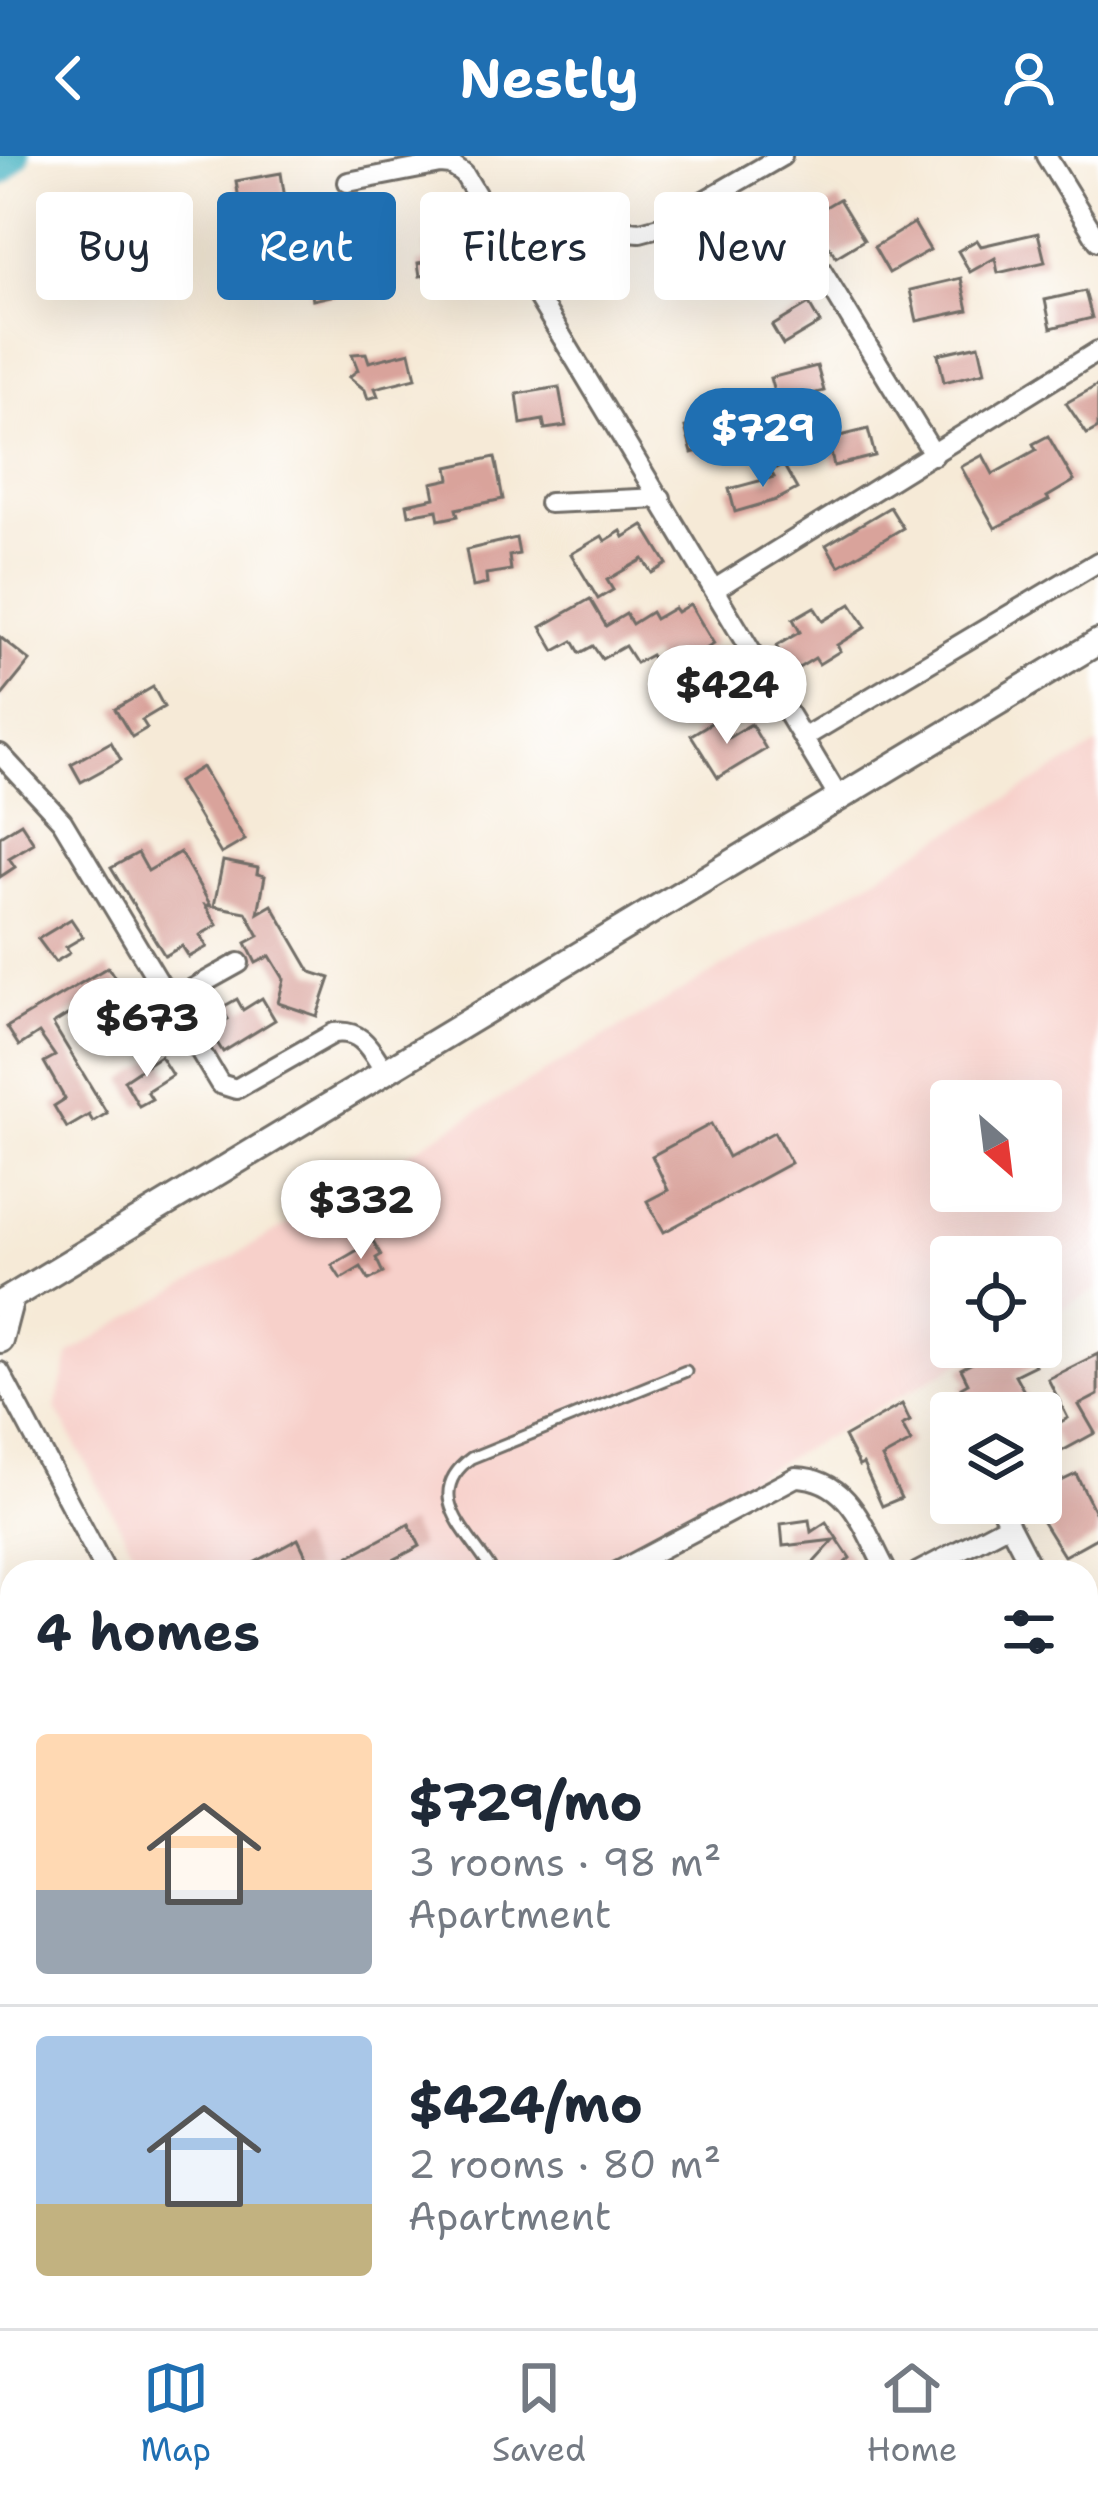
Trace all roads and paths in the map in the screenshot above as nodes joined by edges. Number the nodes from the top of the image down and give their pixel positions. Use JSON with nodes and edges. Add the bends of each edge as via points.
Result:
{"nodes":[{"id":1,"x":782,"y":156,"type":"edge"},
{"id":2,"x":1046,"y":156,"type":"edge"},
{"id":3,"x":348,"y":182,"type":"dead end"},
{"id":4,"x":630,"y":231,"type":"edge"},
{"id":5,"x":1098,"y":241,"type":"edge"},
{"id":6,"x":829,"y":283,"type":"edge"},
{"id":7,"x":1098,"y":351,"type":"edge"},
{"id":8,"x":934,"y":455,"type":"junction"},
{"id":9,"x":661,"y":498,"type":"junction"},
{"id":10,"x":549,"y":503,"type":"dead end"},
{"id":11,"x":1098,"y":562,"type":"edge"},
{"id":12,"x":715,"y":589,"type":"junction"},
{"id":13,"x":1098,"y":642,"type":"edge"},
{"id":14,"x":803,"y":738,"type":"junction"},
{"id":15,"x":0,"y":754,"type":"edge"},
{"id":16,"x":839,"y":798,"type":"junction"},
{"id":17,"x":238,"y":963,"type":"dead end"},
{"id":18,"x":170,"y":1002,"type":"junction"},
{"id":19,"x":386,"y":1073,"type":"junction"},
{"id":20,"x":6,"y":1301,"type":"edge"},
{"id":21,"x":0,"y":1340,"type":"edge"},
{"id":22,"x":686,"y":1371,"type":"dead end"},
{"id":23,"x":2,"y":1381,"type":"edge"},
{"id":24,"x":1009,"y":1524,"type":"joint"},
{"id":25,"x":99,"y":1560,"type":"edge"},
{"id":26,"x":484,"y":1560,"type":"edge"},
{"id":27,"x":639,"y":1560,"type":"edge"},
{"id":28,"x":880,"y":1560,"type":"edge"},
{"id":29,"x":941,"y":1560,"type":"edge"},
{"id":30,"x":1028,"y":1560,"type":"edge"}],
"edges":[{"from":1,"to":4,"type":"street","via":[[659,227]]},
{"from":2,"to":5,"type":"street"},
{"from":3,"to":9,"type":"street","via":[[441,164],[464,174]]},
{"from":6,"to":8,"type":"street"},
{"from":7,"to":8,"type":"street"},
{"from":8,"to":12,"type":"street"},
{"from":9,"to":10,"type":"street"},
{"from":9,"to":12,"type":"street"},
{"from":11,"to":14,"type":"street"},
{"from":12,"to":14,"type":"street"},
{"from":13,"to":16,"type":"street"},
{"from":14,"to":16,"type":"street"},
{"from":15,"to":18,"type":"street","via":[[62,821]]},
{"from":16,"to":19,"type":"street"},
{"from":17,"to":18,"type":"street"},
{"from":18,"to":19,"type":"street","via":[[228,1089],[349,1031]]},
{"from":19,"to":20,"type":"street"},
{"from":20,"to":21,"type":"street"},
{"from":22,"to":26,"type":"lane","via":[[452,1472],[448,1505]]},
{"from":23,"to":25,"type":"street"},
{"from":24,"to":29,"type":"street"},
{"from":24,"to":30,"type":"street"},
{"from":27,"to":28,"type":"street","via":[[796,1478],[820,1478],[847,1499]]}]}
